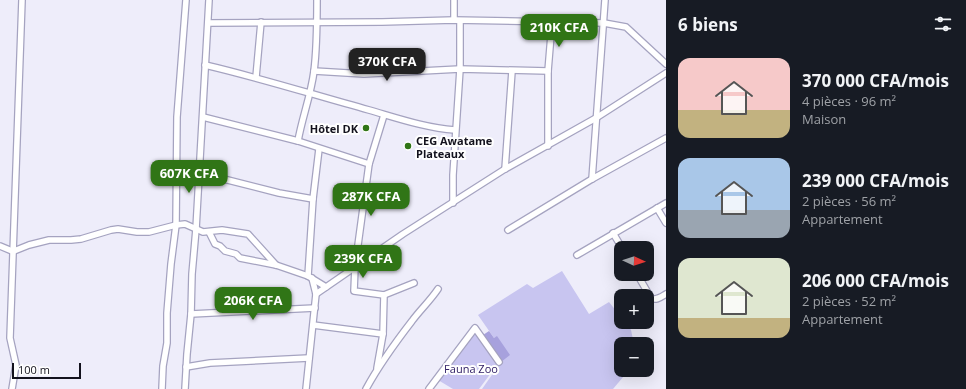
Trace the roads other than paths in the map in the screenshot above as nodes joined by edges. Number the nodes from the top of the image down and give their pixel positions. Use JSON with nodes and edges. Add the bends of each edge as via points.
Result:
{"nodes":[{"id":1,"x":22,"y":0,"type":"edge"},
{"id":2,"x":186,"y":0,"type":"edge"},
{"id":3,"x":209,"y":0,"type":"edge"},
{"id":4,"x":317,"y":0,"type":"edge"},
{"id":5,"x":454,"y":0,"type":"edge"},
{"id":6,"x":605,"y":0,"type":"edge"},
{"id":7,"x":454,"y":20,"type":"junction"},
{"id":8,"x":460,"y":20,"type":"junction"},
{"id":9,"x":262,"y":22,"type":"junction"},
{"id":10,"x":208,"y":23,"type":"junction"},
{"id":11,"x":317,"y":23,"type":"junction"},
{"id":12,"x":552,"y":23,"type":"junction"},
{"id":13,"x":604,"y":23,"type":"junction"},
{"id":14,"x":666,"y":64,"type":"edge"},
{"id":15,"x":205,"y":65,"type":"junction"},
{"id":16,"x":460,"y":70,"type":"junction"},
{"id":17,"x":314,"y":71,"type":"junction"},
{"id":18,"x":512,"y":71,"type":"junction"},
{"id":19,"x":548,"y":72,"type":"junction"},
{"id":20,"x":666,"y":73,"type":"edge"},
{"id":21,"x":256,"y":77,"type":"junction"},
{"id":22,"x":310,"y":94,"type":"junction"},
{"id":23,"x":384,"y":115,"type":"junction"},
{"id":24,"x":203,"y":117,"type":"junction"},
{"id":25,"x":596,"y":118,"type":"junction"},
{"id":26,"x":455,"y":130,"type":"junction"},
{"id":27,"x":666,"y":138,"type":"edge"},
{"id":28,"x":298,"y":141,"type":"junction"},
{"id":29,"x":548,"y":146,"type":"junction"},
{"id":30,"x":319,"y":149,"type":"junction"},
{"id":31,"x":369,"y":164,"type":"junction"},
{"id":32,"x":505,"y":169,"type":"junction"},
{"id":33,"x":200,"y":173,"type":"junction"},
{"id":34,"x":592,"y":179,"type":"junction"},
{"id":35,"x":313,"y":199,"type":"junction"},
{"id":36,"x":453,"y":203,"type":"junction"},
{"id":37,"x":666,"y":203,"type":"edge"},
{"id":38,"x":657,"y":208,"type":"junction"},
{"id":39,"x":666,"y":223,"type":"edge"},
{"id":40,"x":176,"y":225,"type":"junction"},
{"id":41,"x":196,"y":229,"type":"junction"},
{"id":42,"x":508,"y":230,"type":"dead end"},
{"id":43,"x":209,"y":232,"type":"junction"},
{"id":44,"x":613,"y":233,"type":"junction"},
{"id":45,"x":618,"y":241,"type":"edge"},
{"id":46,"x":0,"y":246,"type":"edge"},
{"id":47,"x":12,"y":251,"type":"junction"},
{"id":48,"x":577,"y":255,"type":"dead end"},
{"id":49,"x":276,"y":265,"type":"junction"},
{"id":50,"x":355,"y":267,"type":"junction"},
{"id":51,"x":310,"y":277,"type":"junction"},
{"id":52,"x":641,"y":281,"type":"edge"},
{"id":53,"x":414,"y":283,"type":"dead end"},
{"id":54,"x":326,"y":286,"type":"junction"},
{"id":55,"x":438,"y":290,"type":"dead end"},
{"id":56,"x":316,"y":294,"type":"junction"},
{"id":57,"x":666,"y":294,"type":"edge"},
{"id":58,"x":384,"y":295,"type":"junction"},
{"id":59,"x":315,"y":308,"type":"junction"},
{"id":60,"x":191,"y":314,"type":"junction"},
{"id":61,"x":313,"y":325,"type":"junction"},
{"id":62,"x":383,"y":334,"type":"junction"},
{"id":63,"x":309,"y":358,"type":"junction"},
{"id":64,"x":499,"y":362,"type":"dead end"},
{"id":65,"x":186,"y":368,"type":"junction"},
{"id":66,"x":376,"y":371,"type":"junction"},
{"id":67,"x":12,"y":389,"type":"edge"},
{"id":68,"x":162,"y":389,"type":"edge"},
{"id":69,"x":185,"y":389,"type":"edge"},
{"id":70,"x":306,"y":389,"type":"edge"},
{"id":71,"x":366,"y":389,"type":"edge"},
{"id":72,"x":430,"y":389,"type":"edge"}],
"edges":[{"from":1,"to":47,"type":"street"},
{"from":2,"to":40,"type":"street","via":[[177,117]]},
{"from":3,"to":10,"type":"street"},
{"from":4,"to":11,"type":"street"},
{"from":5,"to":7,"type":"street"},
{"from":6,"to":13,"type":"street"},
{"from":7,"to":8,"type":"street"},
{"from":7,"to":11,"type":"street"},
{"from":8,"to":12,"type":"street"},
{"from":8,"to":16,"type":"street"},
{"from":9,"to":10,"type":"street"},
{"from":9,"to":11,"type":"street"},
{"from":9,"to":21,"type":"street"},
{"from":10,"to":15,"type":"street"},
{"from":11,"to":17,"type":"street"},
{"from":12,"to":13,"type":"street"},
{"from":12,"to":19,"type":"street"},
{"from":13,"to":14,"type":"street","via":[[626,27]]},
{"from":13,"to":25,"type":"street"},
{"from":15,"to":21,"type":"street"},
{"from":15,"to":24,"type":"street"},
{"from":16,"to":17,"type":"street","via":[[375,74]]},
{"from":16,"to":18,"type":"street"},
{"from":16,"to":26,"type":"street"},
{"from":17,"to":22,"type":"street"},
{"from":18,"to":19,"type":"street"},
{"from":18,"to":32,"type":"street"},
{"from":19,"to":29,"type":"street"},
{"from":20,"to":25,"type":"street"},
{"from":21,"to":22,"type":"street"},
{"from":22,"to":23,"type":"street"},
{"from":22,"to":28,"type":"street"},
{"from":23,"to":26,"type":"street"},
{"from":23,"to":31,"type":"street"},
{"from":24,"to":28,"type":"street"},
{"from":24,"to":33,"type":"street"},
{"from":25,"to":29,"type":"street"},
{"from":25,"to":34,"type":"street"},
{"from":26,"to":36,"type":"street"},
{"from":27,"to":34,"type":"street"},
{"from":28,"to":30,"type":"street"},
{"from":29,"to":32,"type":"street"},
{"from":30,"to":31,"type":"street"},
{"from":30,"to":35,"type":"street"},
{"from":31,"to":50,"type":"street"},
{"from":32,"to":36,"type":"street"},
{"from":33,"to":35,"type":"street","via":[[279,194]]},
{"from":33,"to":41,"type":"street"},
{"from":34,"to":42,"type":"street"},
{"from":35,"to":51,"type":"street"},
{"from":36,"to":50,"type":"street"},
{"from":37,"to":38,"type":"street"},
{"from":38,"to":39,"type":"street"},
{"from":38,"to":44,"type":"street"},
{"from":40,"to":41,"type":"street","via":[[184,224]]},
{"from":40,"to":47,"type":"street","via":[[149,232],[111,230],[82,239],[48,240]]},
{"from":40,"to":68,"type":"street"},
{"from":41,"to":43,"type":"street"},
{"from":41,"to":60,"type":"street"},
{"from":43,"to":49,"type":"street","via":[[215,244],[225,251],[240,258]]},
{"from":43,"to":49,"type":"street","via":[[222,230],[248,234]]},
{"from":44,"to":45,"type":"street"},
{"from":44,"to":48,"type":"street"},
{"from":46,"to":47,"type":"street"},
{"from":47,"to":67,"type":"street","via":[[10,338],[16,365]]},
{"from":49,"to":51,"type":"street"},
{"from":50,"to":54,"type":"street"},
{"from":50,"to":58,"type":"street","via":[[354,291]]},
{"from":51,"to":54,"type":"street"},
{"from":51,"to":56,"type":"street"},
{"from":52,"to":57,"type":"street","via":[[651,298],[657,299]]},
{"from":53,"to":58,"type":"street"},
{"from":54,"to":56,"type":"street"},
{"from":55,"to":66,"type":"street","via":[[412,320]]},
{"from":56,"to":59,"type":"street"},
{"from":58,"to":62,"type":"street"},
{"from":59,"to":60,"type":"street"},
{"from":59,"to":61,"type":"street"},
{"from":60,"to":65,"type":"street"},
{"from":61,"to":62,"type":"street"},
{"from":61,"to":63,"type":"street"},
{"from":62,"to":66,"type":"street"},
{"from":63,"to":65,"type":"street","via":[[210,363]]},
{"from":63,"to":70,"type":"street"},
{"from":64,"to":72,"type":"street","via":[[475,328]]},
{"from":65,"to":69,"type":"street"},
{"from":66,"to":71,"type":"street"}]}
